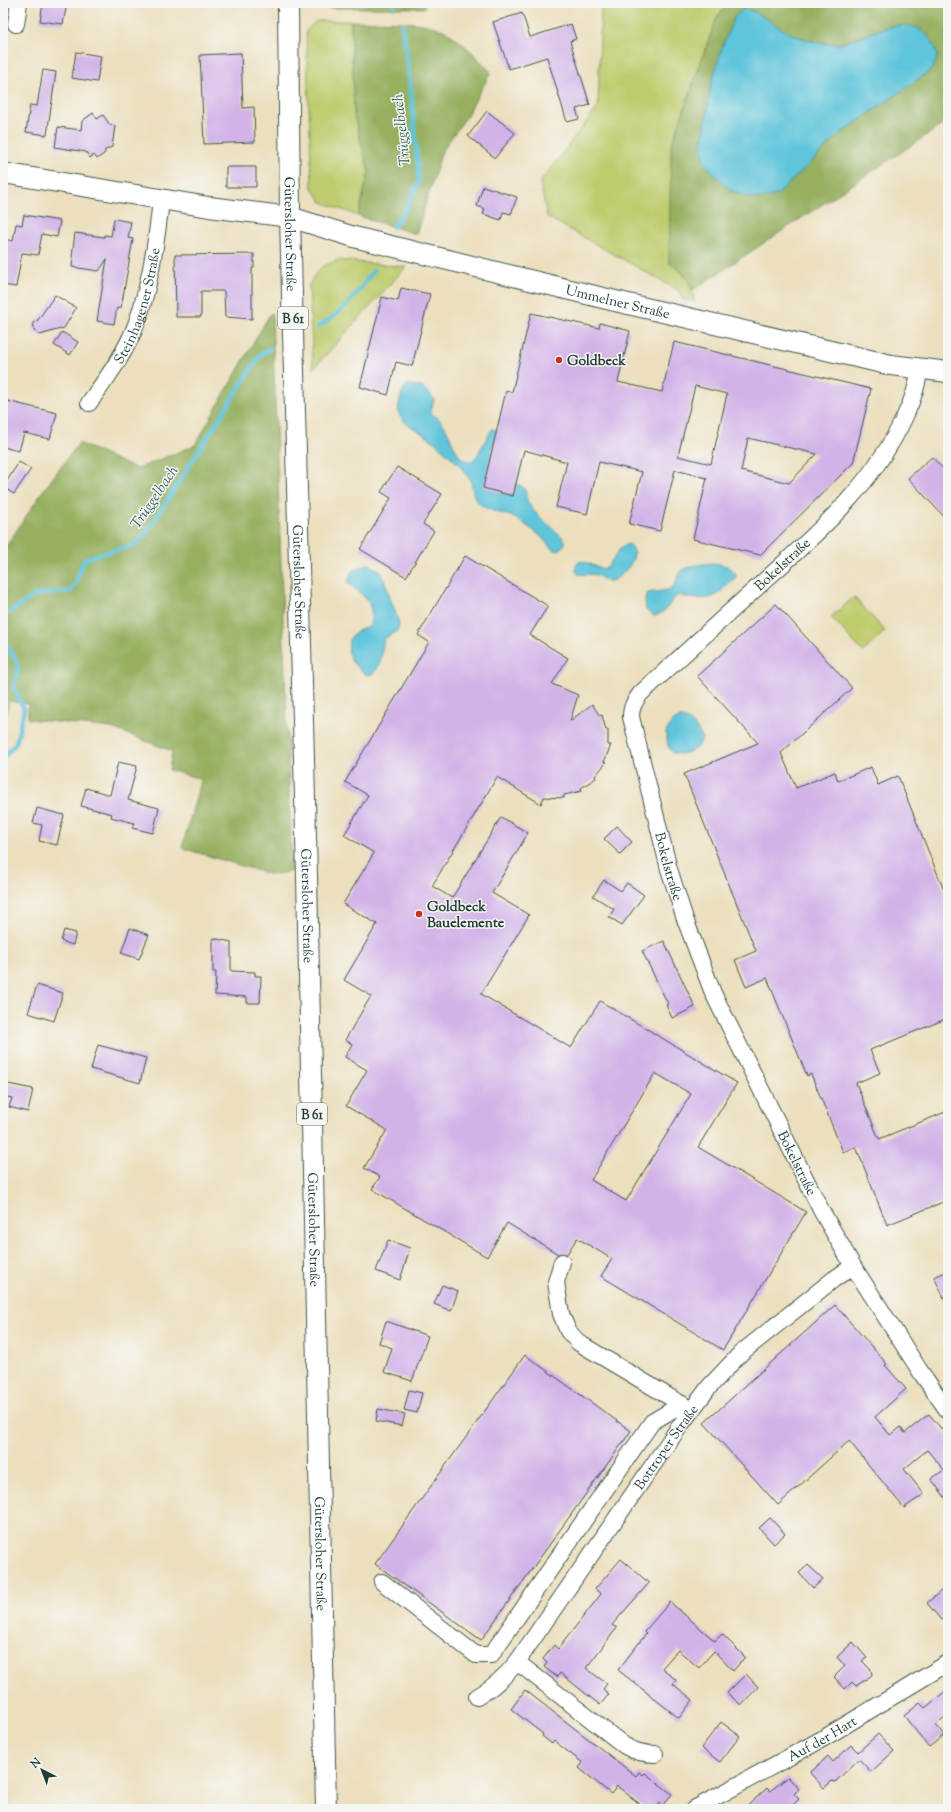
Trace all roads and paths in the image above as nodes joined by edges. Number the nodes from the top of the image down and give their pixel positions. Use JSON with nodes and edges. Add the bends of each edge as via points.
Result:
{"nodes":[{"id":1,"x":19,"y":3,"type":"edge"},
{"id":2,"x":288,"y":3,"type":"edge"},
{"id":3,"x":16,"y":24,"type":"dead end"},
{"id":4,"x":3,"y":173,"type":"edge"},
{"id":5,"x":161,"y":200,"type":"junction"},
{"id":6,"x":290,"y":217,"type":"junction"},
{"id":7,"x":919,"y":370,"type":"junction"},
{"id":8,"x":948,"y":372,"type":"edge"},
{"id":9,"x":90,"y":403,"type":"dead end"},
{"id":10,"x":562,"y":1262,"type":"dead end"},
{"id":11,"x":853,"y":1266,"type":"junction"},
{"id":12,"x":686,"y":1407,"type":"junction"},
{"id":13,"x":948,"y":1411,"type":"edge"},
{"id":14,"x":382,"y":1582,"type":"dead end"},
{"id":15,"x":518,"y":1662,"type":"junction"},
{"id":16,"x":948,"y":1663,"type":"edge"},
{"id":17,"x":476,"y":1697,"type":"dead end"},
{"id":18,"x":655,"y":1754,"type":"dead end"},
{"id":19,"x":326,"y":1809,"type":"edge"},
{"id":20,"x":694,"y":1809,"type":"edge"}],
"edges":[{"from":1,"to":3,"type":"street"},
{"from":2,"to":6,"type":"main road","name":"Gütersloher Straße","number":"B 61"},
{"from":4,"to":5,"type":"main road"},
{"from":5,"to":6,"type":"main road"},
{"from":5,"to":9,"type":"street","name":"Steinhagener Straße","via":[[149,275],[137,322],[114,366]]},
{"from":6,"to":7,"type":"main road","name":"Ummelner Straße","via":[[446,261]]},
{"from":6,"to":19,"type":"main road","name":"Gütersloher Straße","number":"B 61","via":[[307,876]]},
{"from":7,"to":8,"type":"main road","name":"Ummelner Straße"},
{"from":7,"to":11,"type":"street","name":"Bokelstraße","via":[[912,401],[900,426],[884,455],[844,506],[641,693],[631,709],[669,869],[713,993],[821,1210]]},
{"from":10,"to":12,"type":"street","via":[[556,1282],[561,1314],[568,1331],[579,1343]]},
{"from":11,"to":12,"type":"street","name":"Bottroper Straße","via":[[741,1353]]},
{"from":11,"to":13,"type":"street","name":"Bokelstraße"},
{"from":12,"to":14,"type":"street","via":[[652,1422],[491,1655],[476,1655]]},
{"from":12,"to":15,"type":"street","name":"Bottroper Straße"},
{"from":15,"to":17,"type":"street","name":"Bottroper Straße","via":[[504,1679]]},
{"from":15,"to":18,"type":"street","via":[[625,1746],[635,1752]]},
{"from":16,"to":20,"type":"street","name":"Auf der Hart","via":[[824,1738]]}]}
